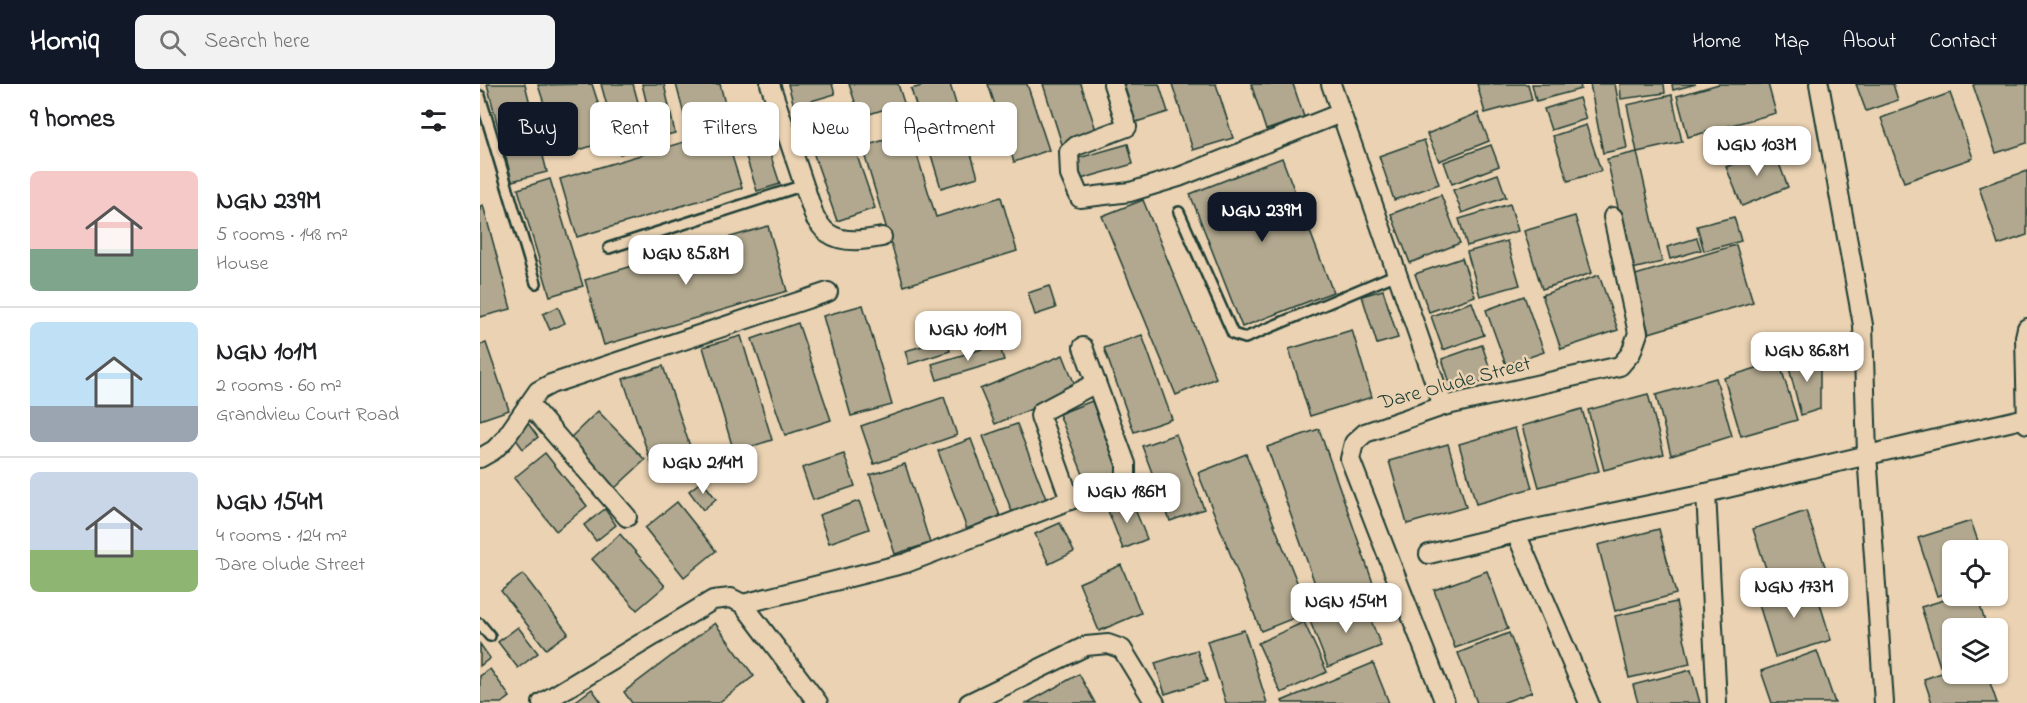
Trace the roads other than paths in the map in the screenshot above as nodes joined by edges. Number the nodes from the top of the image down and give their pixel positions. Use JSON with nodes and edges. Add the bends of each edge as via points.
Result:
{"nodes":[{"id":1,"x":770,"y":84,"type":"edge"},
{"id":2,"x":1113,"y":84,"type":"edge"},
{"id":3,"x":1331,"y":84,"type":"edge"},
{"id":4,"x":1819,"y":84,"type":"edge"},
{"id":5,"x":480,"y":96,"type":"edge"},
{"id":6,"x":1341,"y":113,"type":"junction"},
{"id":7,"x":804,"y":185,"type":"junction"},
{"id":8,"x":1179,"y":212,"type":"dead end"},
{"id":9,"x":1613,"y":217,"type":"dead end"},
{"id":10,"x":882,"y":237,"type":"dead end"},
{"id":11,"x":609,"y":248,"type":"dead end"},
{"id":12,"x":1396,"y":273,"type":"junction"},
{"id":13,"x":536,"y":284,"type":"dead end"},
{"id":14,"x":828,"y":292,"type":"dead end"},
{"id":15,"x":2027,"y":328,"type":"edge"},
{"id":16,"x":1083,"y":347,"type":"dead end"},
{"id":17,"x":1096,"y":383,"type":"junction"},
{"id":18,"x":529,"y":404,"type":"junction"},
{"id":19,"x":1443,"y":406,"type":"junction"},
{"id":20,"x":2026,"y":418,"type":"edge"},
{"id":21,"x":2027,"y":424,"type":"edge"},
{"id":22,"x":1867,"y":454,"type":"junction"},
{"id":23,"x":480,"y":458,"type":"edge"},
{"id":24,"x":1706,"y":493,"type":"junction"},
{"id":25,"x":1070,"y":500,"type":"junction"},
{"id":26,"x":627,"y":517,"type":"dead end"},
{"id":27,"x":1516,"y":533,"type":"junction"},
{"id":28,"x":1429,"y":554,"type":"dead end"},
{"id":29,"x":743,"y":604,"type":"junction"},
{"id":30,"x":480,"y":624,"type":"edge"},
{"id":31,"x":490,"y":636,"type":"dead end"},
{"id":32,"x":542,"y":703,"type":"edge"},
{"id":33,"x":818,"y":703,"type":"edge"},
{"id":34,"x":969,"y":703,"type":"edge"},
{"id":35,"x":1155,"y":703,"type":"edge"},
{"id":36,"x":1445,"y":703,"type":"edge"},
{"id":37,"x":1589,"y":703,"type":"edge"},
{"id":38,"x":1717,"y":703,"type":"edge"},
{"id":39,"x":1884,"y":703,"type":"edge"}],
"edges":[{"from":1,"to":7,"type":"street"},
{"from":2,"to":6,"type":"street","via":[[1127,127],[1069,152],[1070,175],[1080,198],[1130,192],[1179,177]]},
{"from":3,"to":6,"type":"street"},
{"from":4,"to":22,"type":"street","via":[[1863,325]]},
{"from":5,"to":13,"type":"lane"},
{"from":6,"to":12,"type":"street"},
{"from":7,"to":10,"type":"street","via":[[815,218],[829,234],[843,239]]},
{"from":7,"to":11,"type":"lane"},
{"from":8,"to":12,"type":"lane","via":[[1233,334],[1245,338]]},
{"from":9,"to":19,"type":"street","name":"Dare Olude Street","via":[[1638,333],[1631,353],[1620,366]]},
{"from":12,"to":19,"type":"street"},
{"from":14,"to":18,"type":"street","via":[[551,384],[538,391]]},
{"from":15,"to":20,"type":"street"},
{"from":16,"to":17,"type":"street"},
{"from":17,"to":25,"type":"street","via":[[1040,416]]},
{"from":17,"to":25,"type":"street","via":[[1126,464],[1126,475],[1121,483]]},
{"from":18,"to":23,"type":"street","via":[[504,440]]},
{"from":18,"to":26,"type":"street"},
{"from":19,"to":36,"type":"street","name":"Dare Olude Street","via":[[1365,433],[1353,443],[1350,459]]},
{"from":20,"to":21,"type":"street"},
{"from":20,"to":22,"type":"street"},
{"from":22,"to":24,"type":"street"},
{"from":22,"to":39,"type":"street"},
{"from":24,"to":27,"type":"street"},
{"from":24,"to":38,"type":"street"},
{"from":25,"to":29,"type":"street","via":[[906,563]]},
{"from":27,"to":28,"type":"street"},
{"from":27,"to":37,"type":"street"},
{"from":29,"to":32,"type":"street","via":[[731,598],[713,600]]},
{"from":29,"to":33,"type":"street"},
{"from":30,"to":31,"type":"lane"},
{"from":34,"to":35,"type":"street","via":[[1086,646],[1108,644],[1122,648]]}]}
